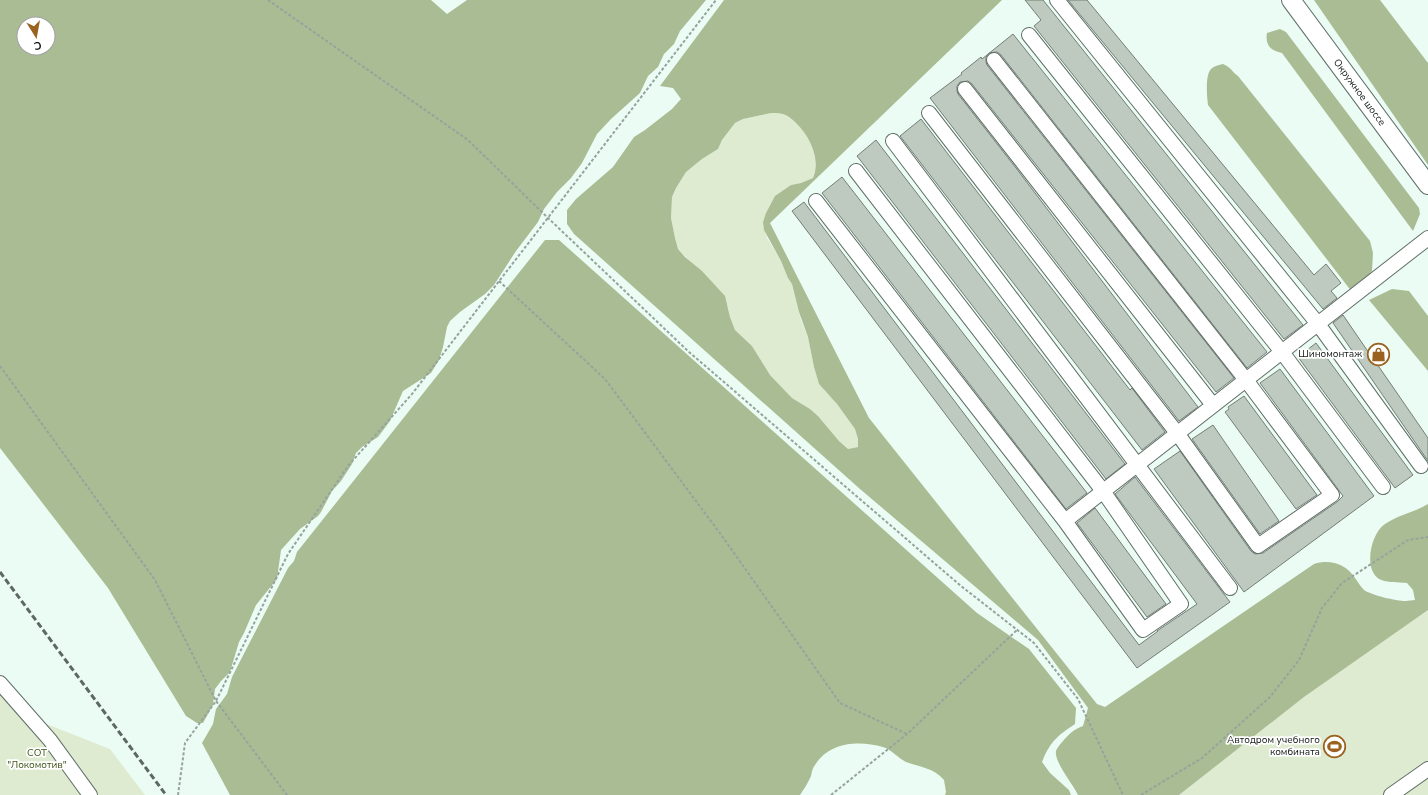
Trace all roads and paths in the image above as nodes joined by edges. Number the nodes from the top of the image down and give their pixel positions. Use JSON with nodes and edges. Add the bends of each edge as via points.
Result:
{"nodes":[{"id":1,"x":268,"y":0,"type":"edge"},
{"id":2,"x":716,"y":0,"type":"edge"},
{"id":3,"x":1057,"y":0,"type":"edge"},
{"id":4,"x":1291,"y":0,"type":"edge"},
{"id":5,"x":1029,"y":35,"type":"dead end"},
{"id":6,"x":994,"y":60,"type":"dead end"},
{"id":7,"x":964,"y":89,"type":"dead end"},
{"id":8,"x":929,"y":113,"type":"dead end"},
{"id":9,"x":893,"y":141,"type":"dead end"},
{"id":10,"x":856,"y":171,"type":"dead end"},
{"id":11,"x":1428,"y":185,"type":"edge"},
{"id":12,"x":816,"y":201,"type":"dead end"},
{"id":13,"x":548,"y":217,"type":"junction"},
{"id":14,"x":1428,"y":238,"type":"edge"},
{"id":15,"x":498,"y":281,"type":"junction"},
{"id":16,"x":1318,"y":324,"type":"junction"},
{"id":17,"x":1282,"y":352,"type":"junction"},
{"id":18,"x":0,"y":366,"type":"edge"},
{"id":19,"x":1246,"y":380,"type":"junction"},
{"id":20,"x":1213,"y":406,"type":"junction"},
{"id":21,"x":1177,"y":433,"type":"junction"},
{"id":22,"x":1137,"y":464,"type":"junction"},
{"id":23,"x":1421,"y":466,"type":"dead end"},
{"id":24,"x":1383,"y":487,"type":"dead end"},
{"id":25,"x":1103,"y":491,"type":"junction"},
{"id":26,"x":1065,"y":521,"type":"junction"},
{"id":27,"x":1428,"y":536,"type":"edge"},
{"id":28,"x":1230,"y":588,"type":"dead end"},
{"id":29,"x":1018,"y":630,"type":"junction"},
{"id":30,"x":0,"y":683,"type":"edge"},
{"id":31,"x":216,"y":701,"type":"junction"},
{"id":32,"x":907,"y":734,"type":"junction"},
{"id":33,"x":1428,"y":769,"type":"edge"},
{"id":34,"x":90,"y":795,"type":"edge"},
{"id":35,"x":178,"y":795,"type":"edge"},
{"id":36,"x":287,"y":795,"type":"edge"},
{"id":37,"x":831,"y":795,"type":"edge"},
{"id":38,"x":1123,"y":795,"type":"edge"},
{"id":39,"x":1141,"y":795,"type":"edge"},
{"id":40,"x":1391,"y":795,"type":"edge"}],
"edges":[{"from":1,"to":13,"type":"path","via":[[468,140]]},
{"from":2,"to":13,"type":"path"},
{"from":3,"to":16,"type":"lane"},
{"from":4,"to":11,"type":"main road","name":"Окружное шоссе"},
{"from":5,"to":17,"type":"lane"},
{"from":6,"to":19,"type":"lane"},
{"from":7,"to":20,"type":"lane"},
{"from":8,"to":21,"type":"lane"},
{"from":9,"to":22,"type":"lane"},
{"from":10,"to":25,"type":"lane"},
{"from":12,"to":26,"type":"lane"},
{"from":13,"to":15,"type":"path"},
{"from":13,"to":29,"type":"path","via":[[689,352],[961,586]]},
{"from":14,"to":16,"type":"lane"},
{"from":15,"to":31,"type":"path","via":[[412,394],[348,466],[288,554]]},
{"from":15,"to":32,"type":"path","via":[[605,379],[722,536],[840,703]]},
{"from":16,"to":17,"type":"lane"},
{"from":16,"to":23,"type":"lane"},
{"from":17,"to":19,"type":"lane"},
{"from":17,"to":24,"type":"lane"},
{"from":18,"to":31,"type":"path","via":[[155,580]]},
{"from":19,"to":20,"type":"lane"},
{"from":19,"to":21,"type":"lane","via":[[1332,495],[1258,546]]},
{"from":20,"to":21,"type":"lane"},
{"from":21,"to":22,"type":"lane"},
{"from":22,"to":25,"type":"lane"},
{"from":22,"to":28,"type":"lane"},
{"from":25,"to":26,"type":"lane"},
{"from":25,"to":26,"type":"lane","via":[[1181,604],[1143,630]]},
{"from":27,"to":39,"type":"path","via":[[1408,540],[1342,582],[1322,608],[1299,660],[1270,698],[1202,758]]},
{"from":29,"to":32,"type":"path"},
{"from":29,"to":38,"type":"path","via":[[1034,643],[1078,699]]},
{"from":30,"to":34,"type":"lane","via":[[50,740]]},
{"from":31,"to":35,"type":"path","via":[[185,743]]},
{"from":31,"to":36,"type":"path"},
{"from":32,"to":37,"type":"path"},
{"from":33,"to":40,"type":"lane"}]}
